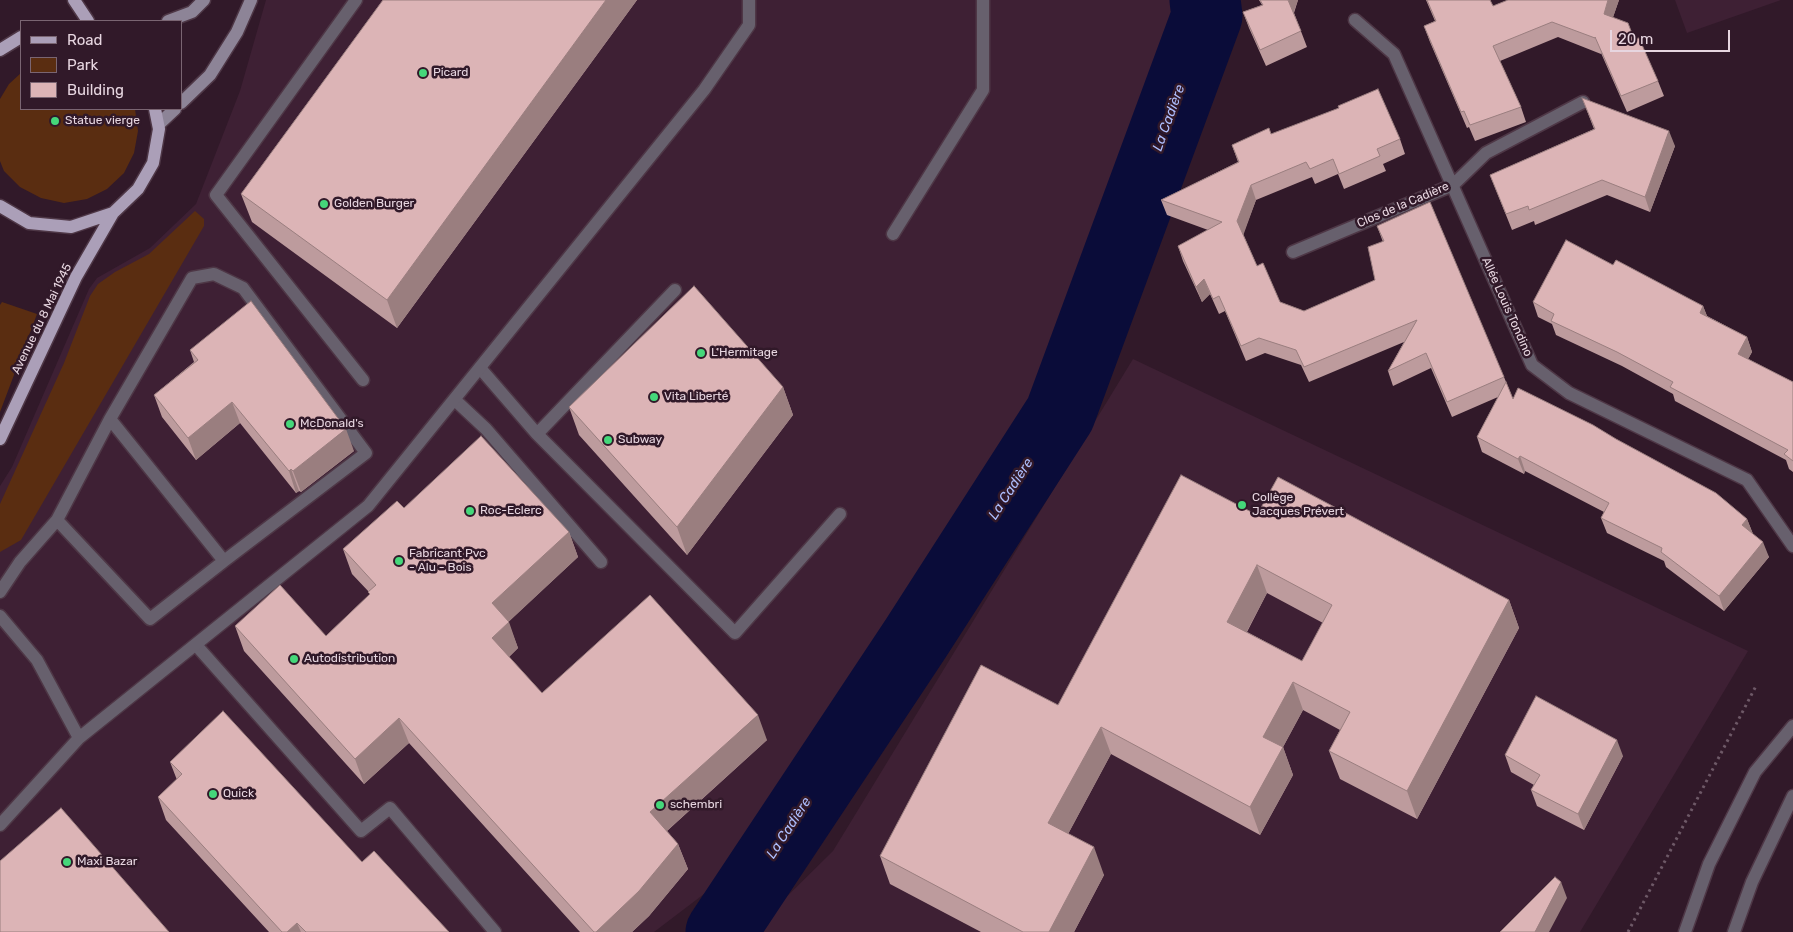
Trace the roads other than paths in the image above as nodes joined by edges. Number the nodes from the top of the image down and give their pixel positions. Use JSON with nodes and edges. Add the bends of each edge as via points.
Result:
{"nodes":[{"id":1,"x":74,"y":0,"type":"edge"},
{"id":2,"x":204,"y":0,"type":"edge"},
{"id":3,"x":251,"y":0,"type":"edge"},
{"id":4,"x":356,"y":0,"type":"edge"},
{"id":5,"x":749,"y":0,"type":"edge"},
{"id":6,"x":983,"y":0,"type":"edge"},
{"id":7,"x":87,"y":20,"type":"edge"},
{"id":8,"x":171,"y":20,"type":"edge"},
{"id":9,"x":1355,"y":20,"type":"dead end"},
{"id":10,"x":20,"y":39,"type":"edge"},
{"id":11,"x":0,"y":50,"type":"edge"},
{"id":12,"x":182,"y":102,"type":"edge"},
{"id":13,"x":1583,"y":102,"type":"edge"},
{"id":14,"x":155,"y":110,"type":"edge"},
{"id":15,"x":174,"y":110,"type":"edge"},
{"id":16,"x":159,"y":124,"type":"junction"},
{"id":17,"x":1453,"y":184,"type":"junction"},
{"id":18,"x":0,"y":206,"type":"edge"},
{"id":19,"x":112,"y":212,"type":"junction"},
{"id":20,"x":893,"y":234,"type":"dead end"},
{"id":21,"x":1293,"y":252,"type":"dead end"},
{"id":22,"x":675,"y":290,"type":"dead end"},
{"id":23,"x":480,"y":368,"type":"junction"},
{"id":24,"x":363,"y":380,"type":"dead end"},
{"id":25,"x":455,"y":400,"type":"junction"},
{"id":26,"x":110,"y":419,"type":"junction"},
{"id":27,"x":537,"y":434,"type":"junction"},
{"id":28,"x":0,"y":439,"type":"edge"},
{"id":29,"x":840,"y":514,"type":"dead end"},
{"id":30,"x":57,"y":520,"type":"junction"},
{"id":31,"x":1793,"y":546,"type":"edge"},
{"id":32,"x":224,"y":561,"type":"junction"},
{"id":33,"x":601,"y":562,"type":"dead end"},
{"id":34,"x":0,"y":592,"type":"edge"},
{"id":35,"x":0,"y":616,"type":"edge"},
{"id":36,"x":196,"y":645,"type":"junction"},
{"id":37,"x":1793,"y":726,"type":"edge"},
{"id":38,"x":80,"y":738,"type":"junction"},
{"id":39,"x":1793,"y":796,"type":"edge"},
{"id":40,"x":0,"y":825,"type":"edge"},
{"id":41,"x":496,"y":932,"type":"edge"},
{"id":42,"x":1685,"y":932,"type":"edge"},
{"id":43,"x":1734,"y":932,"type":"edge"}],
"edges":[{"from":1,"to":7,"type":"main road"},
{"from":2,"to":8,"type":"main road","via":[[192,12]]},
{"from":3,"to":12,"type":"main road","via":[[237,32],[210,75]]},
{"from":4,"to":24,"type":"street","via":[[216,194]]},
{"from":5,"to":23,"type":"street","via":[[749,25],[704,90]]},
{"from":6,"to":20,"type":"street","via":[[983,90]]},
{"from":9,"to":17,"type":"street","name":"Allée Louis Tondino","via":[[1394,54]]},
{"from":10,"to":11,"type":"main road"},
{"from":13,"to":17,"type":"street","name":"Clos de la Cadière","via":[[1486,153]]},
{"from":14,"to":16,"type":"main road"},
{"from":15,"to":16,"type":"main road"},
{"from":16,"to":19,"type":"main road","via":[[153,163],[138,189]]},
{"from":17,"to":21,"type":"street","name":"Clos de la Cadière"},
{"from":17,"to":31,"type":"street","name":"Allée Louis Tondino","via":[[1532,365],[1569,393],[1747,480]]},
{"from":18,"to":19,"type":"main road","via":[[29,223],[71,227]]},
{"from":19,"to":28,"type":"main road","name":"Avenue du 8 Mai 1945","via":[[76,277]]},
{"from":22,"to":27,"type":"street"},
{"from":23,"to":25,"type":"street"},
{"from":23,"to":27,"type":"street"},
{"from":25,"to":33,"type":"street","via":[[486,429]]},
{"from":25,"to":36,"type":"street","via":[[368,506]]},
{"from":26,"to":30,"type":"street"},
{"from":26,"to":32,"type":"street"},
{"from":26,"to":32,"type":"street","via":[[192,278],[214,274],[243,288],[366,453]]},
{"from":27,"to":29,"type":"street","via":[[735,633]]},
{"from":30,"to":32,"type":"street","via":[[150,619]]},
{"from":30,"to":34,"type":"street","via":[[20,562]]},
{"from":35,"to":38,"type":"street","via":[[36,660]]},
{"from":36,"to":38,"type":"street"},
{"from":36,"to":41,"type":"street","via":[[361,831],[390,808]]},
{"from":37,"to":42,"type":"street","via":[[1756,772],[1709,864]]},
{"from":38,"to":40,"type":"street"},
{"from":39,"to":43,"type":"street","via":[[1752,882]]}]}
